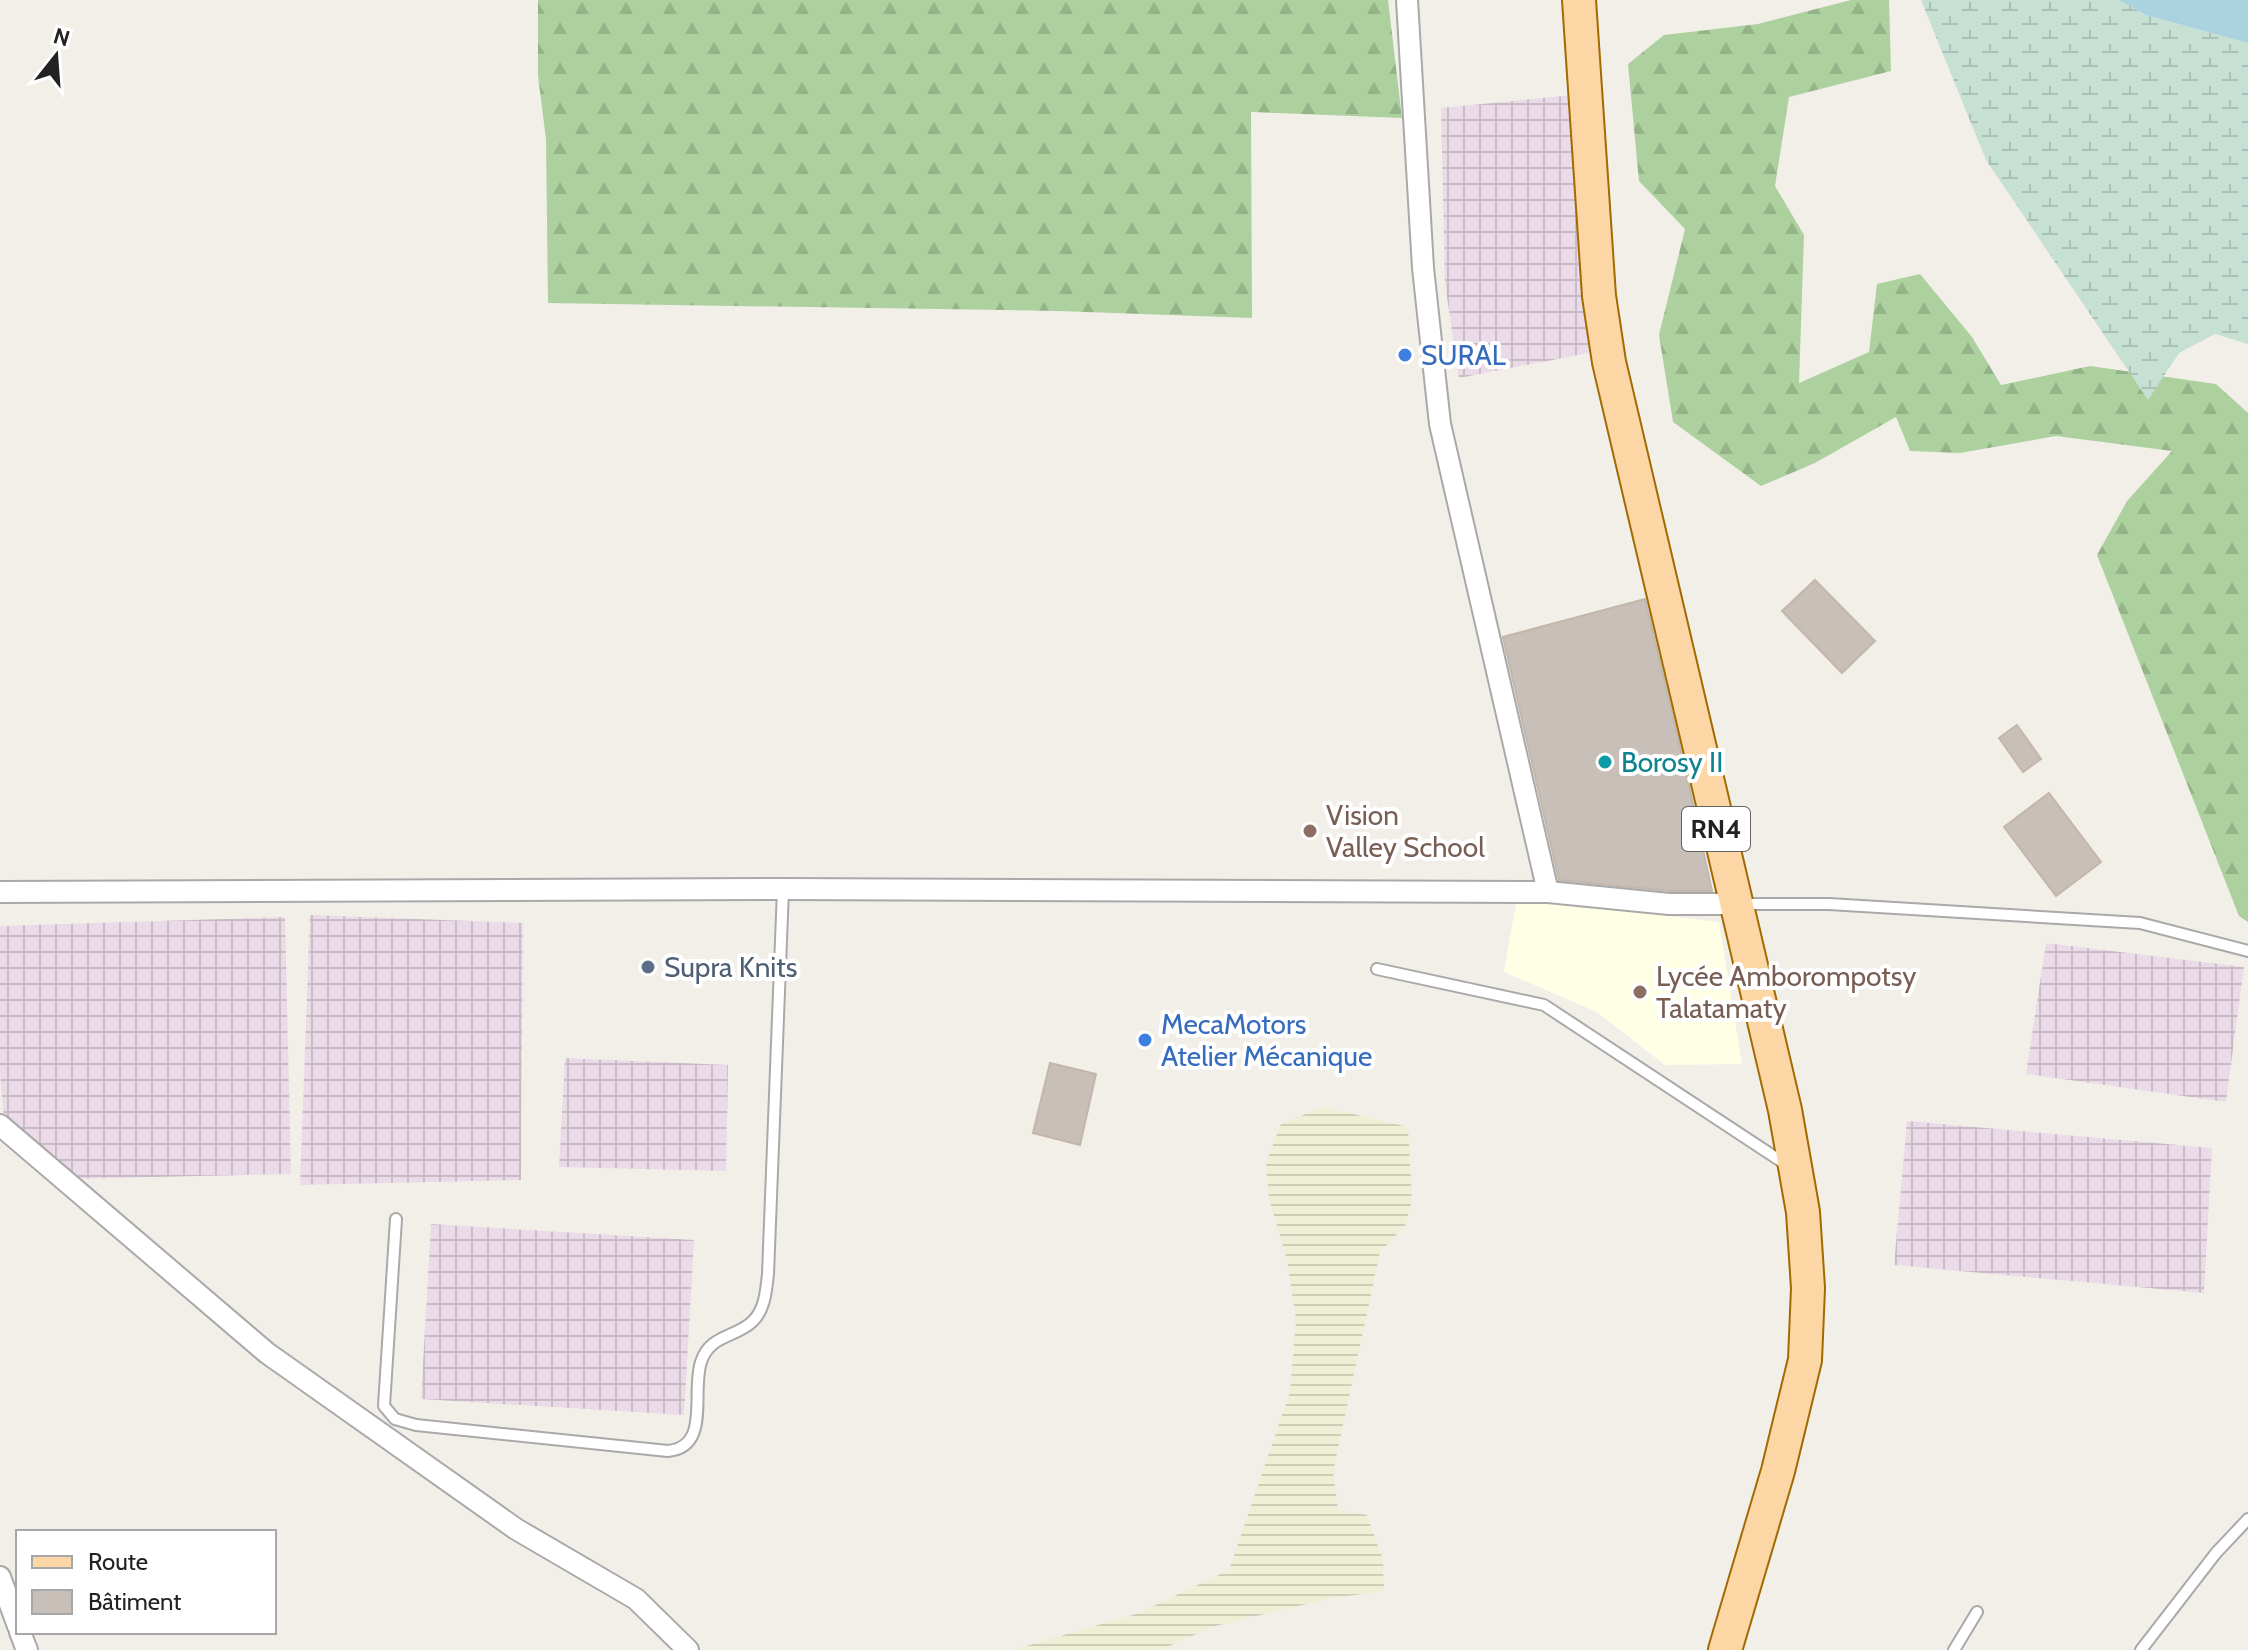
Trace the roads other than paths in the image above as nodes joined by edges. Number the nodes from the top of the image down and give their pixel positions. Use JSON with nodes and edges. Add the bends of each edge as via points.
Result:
{"nodes":[{"id":1,"x":1407,"y":0,"type":"edge"},
{"id":2,"x":1579,"y":0,"type":"edge"},
{"id":3,"x":783,"y":889,"type":"junction"},
{"id":4,"x":0,"y":892,"type":"edge"},
{"id":5,"x":1548,"y":892,"type":"junction"},
{"id":6,"x":1734,"y":904,"type":"junction"},
{"id":7,"x":2248,"y":951,"type":"edge"},
{"id":8,"x":1377,"y":969,"type":"dead end"},
{"id":9,"x":0,"y":1125,"type":"edge"},
{"id":10,"x":1796,"y":1171,"type":"junction"},
{"id":11,"x":396,"y":1219,"type":"dead end"},
{"id":12,"x":2248,"y":1519,"type":"edge"},
{"id":13,"x":0,"y":1577,"type":"edge"},
{"id":14,"x":1977,"y":1612,"type":"dead end"},
{"id":15,"x":16,"y":1621,"type":"edge"},
{"id":16,"x":688,"y":1650,"type":"edge"},
{"id":17,"x":1725,"y":1650,"type":"edge"},
{"id":18,"x":1954,"y":1650,"type":"edge"},
{"id":19,"x":2141,"y":1650,"type":"edge"}],
"edges":[{"from":1,"to":5,"type":"street","via":[[1423,268],[1440,424]]},
{"from":2,"to":6,"type":"main road","number":"RN4","via":[[1599,296],[1609,362]]},
{"from":3,"to":4,"type":"street"},
{"from":3,"to":5,"type":"street"},
{"from":3,"to":11,"type":"lane","via":[[763,1306],[752,1323],[712,1342],[701,1360],[696,1422],[692,1441],[683,1450],[395,1419],[384,1406]]},
{"from":5,"to":6,"type":"street","via":[[1683,905]]},
{"from":6,"to":7,"type":"lane","via":[[1829,904],[2140,923]]},
{"from":6,"to":10,"type":"main road","number":"RN4"},
{"from":8,"to":10,"type":"lane","via":[[1544,1005]]},
{"from":9,"to":16,"type":"street","via":[[267,1353],[516,1529],[636,1599]]},
{"from":10,"to":17,"type":"main road","number":"RN4","via":[[1808,1288],[1805,1360]]},
{"from":12,"to":19,"type":"lane"},
{"from":13,"to":15,"type":"street"},
{"from":14,"to":18,"type":"lane"}]}
